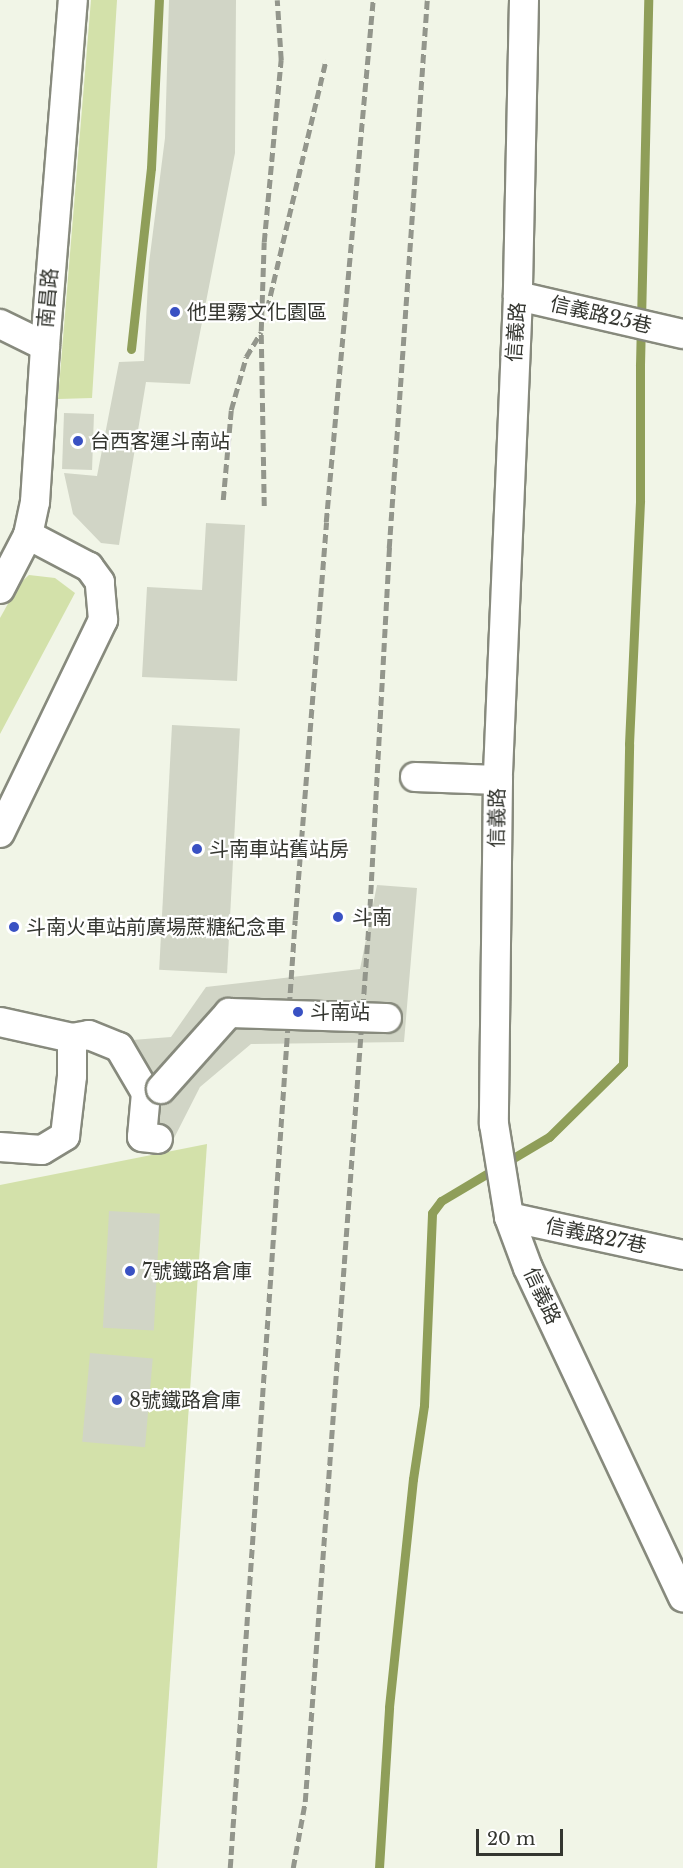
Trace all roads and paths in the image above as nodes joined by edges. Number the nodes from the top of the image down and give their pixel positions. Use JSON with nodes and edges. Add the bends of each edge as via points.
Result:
{"nodes":[{"id":1,"x":73,"y":0,"type":"edge"},
{"id":2,"x":524,"y":0,"type":"edge"},
{"id":3,"x":518,"y":296,"type":"junction"},
{"id":4,"x":0,"y":324,"type":"edge"},
{"id":5,"x":683,"y":334,"type":"edge"},
{"id":6,"x":45,"y":346,"type":"junction"},
{"id":7,"x":28,"y":535,"type":"junction"},
{"id":8,"x":0,"y":589,"type":"edge"},
{"id":9,"x":415,"y":777,"type":"dead end"},
{"id":10,"x":498,"y":780,"type":"junction"},
{"id":11,"x":1,"y":828,"type":"edge"},
{"id":12,"x":387,"y":1018,"type":"dead end"},
{"id":13,"x":0,"y":1022,"type":"edge"},
{"id":14,"x":72,"y":1038,"type":"junction"},
{"id":15,"x":161,"y":1089,"type":"dead end"},
{"id":16,"x":158,"y":1139,"type":"dead end"},
{"id":17,"x":0,"y":1147,"type":"edge"},
{"id":18,"x":509,"y":1217,"type":"junction"},
{"id":19,"x":683,"y":1254,"type":"edge"},
{"id":20,"x":683,"y":1597,"type":"edge"}],
"edges":[{"from":1,"to":6,"type":"street","name":"南昌路"},
{"from":2,"to":3,"type":"street","name":"信義路"},
{"from":3,"to":5,"type":"street","name":"信義路25巷"},
{"from":3,"to":10,"type":"street","name":"信義路"},
{"from":4,"to":6,"type":"street"},
{"from":6,"to":7,"type":"street","name":"南昌路","via":[[35,502]]},
{"from":7,"to":8,"type":"street","name":"南昌路"},
{"from":7,"to":11,"type":"street","via":[[89,567],[100,582],[103,620]]},
{"from":9,"to":10,"type":"street"},
{"from":10,"to":18,"type":"street","name":"信義路","via":[[494,1124]]},
{"from":12,"to":15,"type":"street","bridge":true,"via":[[229,1013]]},
{"from":13,"to":14,"type":"street"},
{"from":14,"to":16,"type":"street","via":[[88,1035],[119,1047],[146,1094],[142,1137]]},
{"from":14,"to":17,"type":"street","via":[[65,1137],[42,1150]]},
{"from":18,"to":19,"type":"street","name":"信義路27巷"},
{"from":18,"to":20,"type":"street","name":"信義路","via":[[528,1268]]}]}
